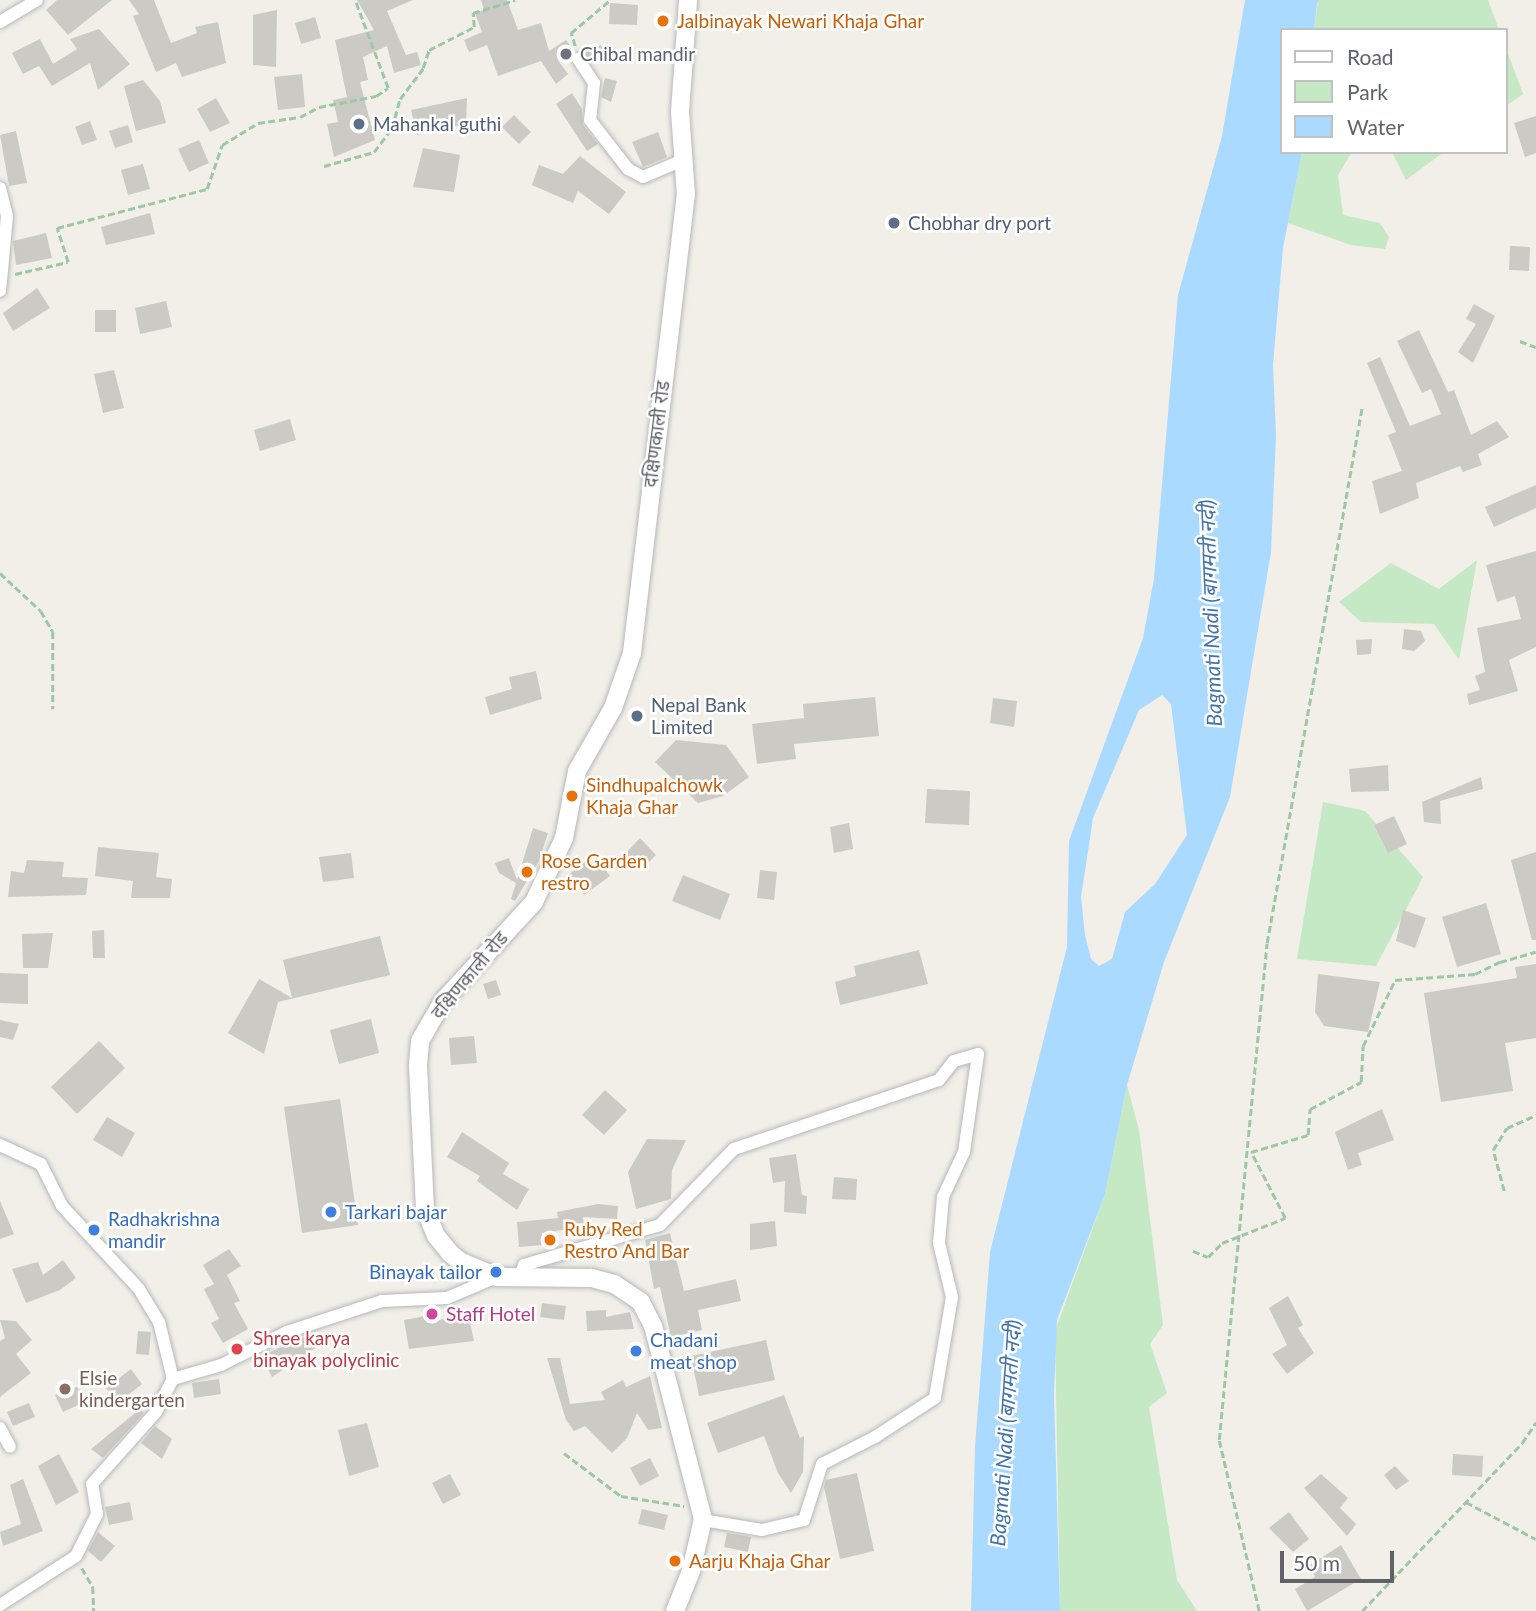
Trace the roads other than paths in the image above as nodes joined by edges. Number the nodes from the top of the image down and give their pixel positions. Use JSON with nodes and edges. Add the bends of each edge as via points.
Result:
{"nodes":[{"id":1,"x":37,"y":0,"type":"edge"},
{"id":2,"x":688,"y":0,"type":"edge"},
{"id":3,"x":0,"y":22,"type":"edge"},
{"id":4,"x":578,"y":59,"type":"road end"},
{"id":5,"x":683,"y":160,"type":"junction"},
{"id":6,"x":0,"y":188,"type":"edge"},
{"id":7,"x":1,"y":276,"type":"edge"},
{"id":8,"x":0,"y":290,"type":"edge"},
{"id":9,"x":0,"y":1146,"type":"edge"},
{"id":10,"x":497,"y":1277,"type":"junction"},
{"id":11,"x":519,"y":1278,"type":"junction"},
{"id":12,"x":173,"y":1380,"type":"junction"},
{"id":13,"x":0,"y":1428,"type":"edge"},
{"id":14,"x":10,"y":1447,"type":"dead end"},
{"id":15,"x":701,"y":1514,"type":"junction"},
{"id":16,"x":0,"y":1605,"type":"edge"},
{"id":17,"x":675,"y":1611,"type":"edge"}],
"edges":[{"from":1,"to":3,"type":"street"},
{"from":2,"to":5,"type":"main road","name":"दक्षिणकाली रोड","via":[[681,54]]},
{"from":4,"to":5,"type":"street","via":[[594,83],[590,120],[621,162],[643,177]]},
{"from":5,"to":10,"type":"main road","name":"दक्षिणकाली रोड","via":[[686,195],[632,653],[613,708],[577,771],[564,838],[534,902],[443,1001],[421,1041],[419,1146],[425,1209],[436,1236],[455,1258]]},
{"from":6,"to":7,"type":"street","via":[[7,216]]},
{"from":7,"to":8,"type":"street"},
{"from":9,"to":12,"type":"street","via":[[41,1164],[62,1206],[139,1289],[159,1322]]},
{"from":10,"to":11,"type":"main road","name":"दक्षिणकाली रोड"},
{"from":10,"to":12,"type":"street","via":[[447,1298],[382,1301],[287,1332],[221,1365]]},
{"from":11,"to":15,"type":"main road","name":"दक्षिणकाली रोड","via":[[591,1279],[631,1291],[641,1302],[657,1339]]},
{"from":11,"to":15,"type":"street","via":[[524,1265],[660,1226],[734,1149],[939,1080],[954,1061],[978,1054],[964,1152],[943,1196],[939,1243],[952,1297],[935,1398],[822,1464],[804,1520],[762,1530]]},
{"from":12,"to":16,"type":"street","via":[[156,1412],[92,1484],[97,1514],[76,1556]]},
{"from":13,"to":14,"type":"street"},
{"from":15,"to":17,"type":"main road","name":"दक्षिणकाली रोड","via":[[691,1571]]}]}
